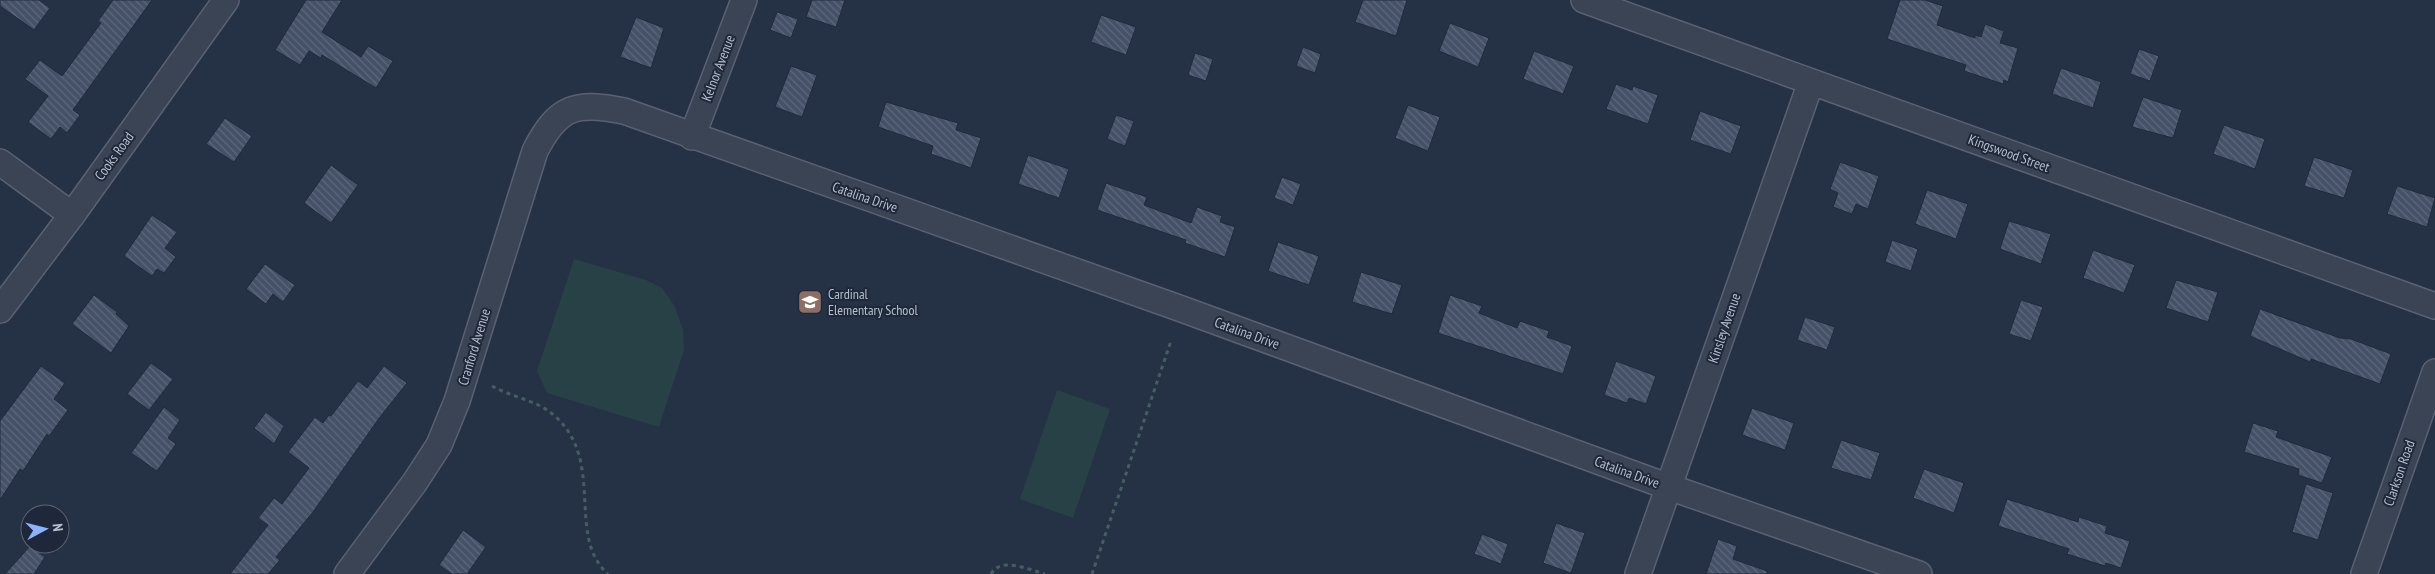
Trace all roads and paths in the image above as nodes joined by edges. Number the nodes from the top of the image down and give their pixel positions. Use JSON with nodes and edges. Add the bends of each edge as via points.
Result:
{"nodes":[{"id":1,"x":226,"y":0,"type":"edge"},
{"id":2,"x":744,"y":0,"type":"edge"},
{"id":3,"x":1584,"y":0,"type":"edge"},
{"id":4,"x":1811,"y":82,"type":"junction"},
{"id":5,"x":571,"y":108,"type":"joint"},
{"id":6,"x":692,"y":137,"type":"junction"},
{"id":7,"x":0,"y":162,"type":"edge"},
{"id":8,"x":72,"y":215,"type":"junction"},
{"id":9,"x":2435,"y":306,"type":"edge"},
{"id":10,"x":0,"y":310,"type":"edge"},
{"id":11,"x":1171,"y":341,"type":"dead end"},
{"id":12,"x":2435,"y":372,"type":"edge"},
{"id":13,"x":492,"y":386,"type":"dead end"},
{"id":14,"x":1669,"y":487,"type":"junction"},
{"id":15,"x":346,"y":574,"type":"edge"},
{"id":16,"x":608,"y":574,"type":"edge"},
{"id":17,"x":991,"y":574,"type":"edge"},
{"id":18,"x":1045,"y":574,"type":"edge"},
{"id":19,"x":1092,"y":574,"type":"edge"},
{"id":20,"x":1638,"y":574,"type":"edge"},
{"id":21,"x":1919,"y":574,"type":"edge"},
{"id":22,"x":2364,"y":574,"type":"edge"}],
"edges":[{"from":1,"to":8,"type":"street","name":"Cooks Road"},
{"from":2,"to":6,"type":"street","name":"Kelnor Avenue"},
{"from":3,"to":4,"type":"street","name":"Kingswood Street"},
{"from":4,"to":9,"type":"street","name":"Kingswood Street"},
{"from":4,"to":14,"type":"street","name":"Kinsley Avenue"},
{"from":5,"to":6,"type":"street","name":"Catalina Drive","via":[[587,106],[624,111]]},
{"from":5,"to":15,"type":"street","name":"Cranford Avenue","via":[[555,120],[535,151],[457,400],[439,445]]},
{"from":6,"to":14,"type":"street","name":"Catalina Drive","via":[[1179,308]]},
{"from":7,"to":8,"type":"street"},
{"from":8,"to":10,"type":"street","name":"Cooks Road"},
{"from":11,"to":19,"type":"path"},
{"from":12,"to":22,"type":"street","name":"Clarkson Road"},
{"from":13,"to":16,"type":"path","via":[[544,408],[574,442],[584,470],[589,546],[597,563]]},
{"from":14,"to":20,"type":"street","name":"Kinsley Avenue"},
{"from":14,"to":21,"type":"street","name":"Catalina Drive"},
{"from":17,"to":18,"type":"path","via":[[1005,564]]}]}
